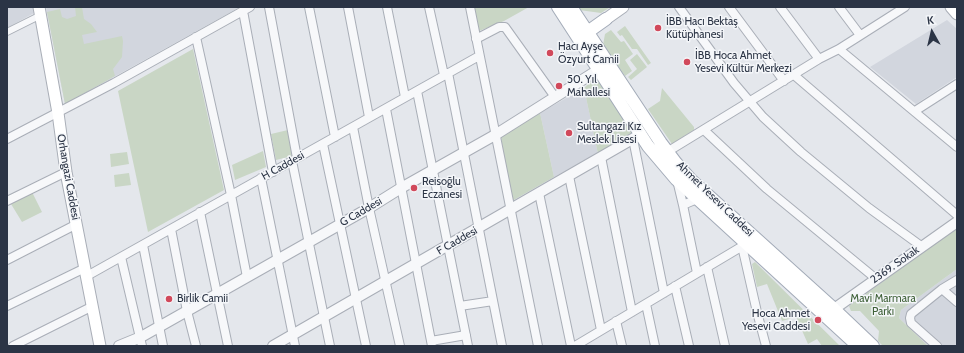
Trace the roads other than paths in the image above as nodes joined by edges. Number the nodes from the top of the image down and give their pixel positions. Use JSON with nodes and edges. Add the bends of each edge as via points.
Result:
{"nodes":[{"id":1,"x":269,"y":7,"type":"edge"},
{"id":2,"x":310,"y":7,"type":"edge"},
{"id":3,"x":348,"y":7,"type":"edge"},
{"id":4,"x":387,"y":7,"type":"edge"},
{"id":5,"x":429,"y":7,"type":"edge"},
{"id":6,"x":470,"y":7,"type":"edge"},
{"id":7,"x":558,"y":7,"type":"edge"},
{"id":8,"x":624,"y":7,"type":"edge"},
{"id":9,"x":678,"y":7,"type":"edge"},
{"id":10,"x":729,"y":7,"type":"edge"},
{"id":11,"x":780,"y":7,"type":"edge"},
{"id":12,"x":840,"y":7,"type":"edge"},
{"id":13,"x":905,"y":7,"type":"edge"},
{"id":14,"x":951,"y":7,"type":"edge"},
{"id":15,"x":247,"y":9,"type":"edge"},
{"id":16,"x":892,"y":10,"type":"edge"},
{"id":17,"x":40,"y":11,"type":"edge"},
{"id":18,"x":574,"y":11,"type":"edge"},
{"id":19,"x":957,"y":14,"type":"edge"},
{"id":20,"x":606,"y":19,"type":"junction"},
{"id":21,"x":7,"y":32,"type":"edge"},
{"id":22,"x":583,"y":35,"type":"junction"},
{"id":23,"x":860,"y":35,"type":"junction"},
{"id":24,"x":196,"y":37,"type":"junction"},
{"id":25,"x":476,"y":39,"type":"junction"},
{"id":26,"x":839,"y":49,"type":"junction"},
{"id":27,"x":479,"y":56,"type":"junction"},
{"id":28,"x":819,"y":59,"type":"junction"},
{"id":29,"x":598,"y":70,"type":"junction"},
{"id":30,"x":615,"y":73,"type":"junction"},
{"id":31,"x":446,"y":74,"type":"junction"},
{"id":32,"x":794,"y":75,"type":"junction"},
{"id":33,"x":784,"y":81,"type":"junction"},
{"id":34,"x":957,"y":84,"type":"edge"},
{"id":35,"x":417,"y":91,"type":"junction"},
{"id":36,"x":405,"y":97,"type":"junction"},
{"id":37,"x":555,"y":97,"type":"junction"},
{"id":38,"x":750,"y":102,"type":"junction"},
{"id":39,"x":386,"y":109,"type":"junction"},
{"id":40,"x":915,"y":111,"type":"junction"},
{"id":41,"x":58,"y":113,"type":"junction"},
{"id":42,"x":369,"y":117,"type":"junction"},
{"id":43,"x":353,"y":127,"type":"junction"},
{"id":44,"x":704,"y":130,"type":"junction"},
{"id":45,"x":495,"y":134,"type":"junction"},
{"id":46,"x":642,"y":134,"type":"junction"},
{"id":47,"x":335,"y":137,"type":"junction"},
{"id":48,"x":7,"y":139,"type":"edge"},
{"id":49,"x":323,"y":144,"type":"junction"},
{"id":50,"x":957,"y":147,"type":"edge"},
{"id":51,"x":667,"y":152,"type":"junction"},
{"id":52,"x":463,"y":153,"type":"junction"},
{"id":53,"x":601,"y":158,"type":"junction"},
{"id":54,"x":295,"y":159,"type":"junction"},
{"id":55,"x":433,"y":171,"type":"junction"},
{"id":56,"x":66,"y":172,"type":"junction"},
{"id":57,"x":273,"y":172,"type":"junction"},
{"id":58,"x":568,"y":176,"type":"junction"},
{"id":59,"x":261,"y":178,"type":"junction"},
{"id":60,"x":676,"y":179,"type":"junction"},
{"id":61,"x":401,"y":188,"type":"junction"},
{"id":62,"x":539,"y":193,"type":"junction"},
{"id":63,"x":231,"y":195,"type":"junction"},
{"id":64,"x":697,"y":199,"type":"junction"},
{"id":65,"x":7,"y":201,"type":"edge"},
{"id":66,"x":683,"y":205,"type":"junction"},
{"id":67,"x":369,"y":208,"type":"junction"},
{"id":68,"x":510,"y":210,"type":"junction"},
{"id":69,"x":200,"y":212,"type":"junction"},
{"id":70,"x":957,"y":215,"type":"edge"},
{"id":71,"x":957,"y":222,"type":"edge"},
{"id":72,"x":76,"y":224,"type":"junction"},
{"id":73,"x":339,"y":224,"type":"junction"},
{"id":74,"x":478,"y":228,"type":"junction"},
{"id":75,"x":171,"y":229,"type":"junction"},
{"id":76,"x":309,"y":242,"type":"junction"},
{"id":77,"x":143,"y":245,"type":"junction"},
{"id":78,"x":744,"y":245,"type":"junction"},
{"id":79,"x":448,"y":246,"type":"junction"},
{"id":80,"x":921,"y":246,"type":"junction"},
{"id":81,"x":121,"y":257,"type":"junction"},
{"id":82,"x":7,"y":260,"type":"edge"},
{"id":83,"x":278,"y":260,"type":"junction"},
{"id":84,"x":416,"y":265,"type":"junction"},
{"id":85,"x":707,"y":267,"type":"junction"},
{"id":86,"x":86,"y":272,"type":"junction"},
{"id":87,"x":697,"y":273,"type":"junction"},
{"id":88,"x":247,"y":277,"type":"junction"},
{"id":89,"x":875,"y":278,"type":"junction"},
{"id":90,"x":957,"y":280,"type":"edge"},
{"id":91,"x":386,"y":282,"type":"junction"},
{"id":92,"x":675,"y":286,"type":"junction"},
{"id":93,"x":942,"y":289,"type":"junction"},
{"id":94,"x":664,"y":293,"type":"junction"},
{"id":95,"x":217,"y":294,"type":"junction"},
{"id":96,"x":355,"y":299,"type":"junction"},
{"id":97,"x":493,"y":301,"type":"junction"},
{"id":98,"x":957,"y":302,"type":"edge"},
{"id":99,"x":646,"y":304,"type":"junction"},
{"id":100,"x":7,"y":306,"type":"edge"},
{"id":101,"x":93,"y":306,"type":"junction"},
{"id":102,"x":460,"y":306,"type":"junction"},
{"id":103,"x":834,"y":308,"type":"junction"},
{"id":104,"x":187,"y":311,"type":"junction"},
{"id":105,"x":632,"y":312,"type":"junction"},
{"id":106,"x":324,"y":317,"type":"junction"},
{"id":107,"x":616,"y":322,"type":"junction"},
{"id":108,"x":159,"y":327,"type":"junction"},
{"id":109,"x":600,"y":330,"type":"junction"},
{"id":110,"x":293,"y":335,"type":"junction"},
{"id":111,"x":466,"y":335,"type":"junction"},
{"id":112,"x":142,"y":342,"type":"edge"},
{"id":113,"x":585,"y":343,"type":"edge"},
{"id":114,"x":432,"y":345,"type":"edge"},
{"id":115,"x":862,"y":345,"type":"edge"},
{"id":116,"x":13,"y":346,"type":"edge"},
{"id":117,"x":100,"y":346,"type":"edge"},
{"id":118,"x":119,"y":346,"type":"edge"},
{"id":119,"x":162,"y":346,"type":"edge"},
{"id":120,"x":196,"y":346,"type":"edge"},
{"id":121,"x":228,"y":346,"type":"edge"},
{"id":122,"x":273,"y":346,"type":"edge"},
{"id":123,"x":295,"y":346,"type":"edge"},
{"id":124,"x":330,"y":346,"type":"edge"},
{"id":125,"x":366,"y":346,"type":"edge"},
{"id":126,"x":400,"y":346,"type":"edge"},
{"id":127,"x":468,"y":346,"type":"edge"},
{"id":128,"x":502,"y":346,"type":"edge"},
{"id":129,"x":538,"y":346,"type":"edge"},
{"id":130,"x":571,"y":346,"type":"edge"},
{"id":131,"x":575,"y":346,"type":"edge"},
{"id":132,"x":622,"y":346,"type":"edge"},
{"id":133,"x":655,"y":346,"type":"edge"},
{"id":134,"x":689,"y":346,"type":"edge"},
{"id":135,"x":725,"y":346,"type":"edge"},
{"id":136,"x":766,"y":346,"type":"edge"},
{"id":137,"x":936,"y":346,"type":"edge"}],
"edges":[{"from":1,"to":54,"type":"street"},
{"from":2,"to":47,"type":"street"},
{"from":3,"to":42,"type":"street"},
{"from":4,"to":36,"type":"street"},
{"from":5,"to":31,"type":"street"},
{"from":6,"to":25,"type":"street"},
{"from":7,"to":22,"type":"main road","name":"Ahmet Yesevi Caddesi"},
{"from":8,"to":20,"type":"main road"},
{"from":9,"to":38,"type":"street"},
{"from":10,"to":33,"type":"street"},
{"from":11,"to":28,"type":"street"},
{"from":12,"to":23,"type":"street"},
{"from":13,"to":16,"type":"street"},
{"from":14,"to":19,"type":"main road"},
{"from":15,"to":24,"type":"street"},
{"from":15,"to":57,"type":"street"},
{"from":16,"to":23,"type":"street"},
{"from":17,"to":21,"type":"street"},
{"from":17,"to":41,"type":"main road","name":"Orhangazi Caddesi"},
{"from":18,"to":20,"type":"main road","via":[[585,18]]},
{"from":18,"to":22,"type":"main road","name":"Ahmet Yesevi Caddesi"},
{"from":20,"to":22,"type":"main road"},
{"from":22,"to":29,"type":"main road","name":"Ahmet Yesevi Caddesi"},
{"from":22,"to":30,"type":"main road","name":"Ahmet Yesevi Caddesi"},
{"from":23,"to":26,"type":"street"},
{"from":24,"to":41,"type":"street"},
{"from":24,"to":63,"type":"street"},
{"from":25,"to":27,"type":"street"},
{"from":25,"to":37,"type":"street","via":[[499,27],[505,27]]},
{"from":26,"to":28,"type":"street"},
{"from":26,"to":40,"type":"street"},
{"from":27,"to":31,"type":"street","name":"H Caddesi"},
{"from":27,"to":45,"type":"street"},
{"from":28,"to":32,"type":"street"},
{"from":29,"to":30,"type":"main road"},
{"from":29,"to":37,"type":"street","name":"G Caddesi"},
{"from":29,"to":46,"type":"main road","name":"Ahmet Yesevi Caddesi"},
{"from":30,"to":46,"type":"main road","name":"Ahmet Yesevi Caddesi"},
{"from":31,"to":35,"type":"street","name":"H Caddesi"},
{"from":31,"to":52,"type":"street"},
{"from":32,"to":33,"type":"street"},
{"from":32,"to":70,"type":"street"},
{"from":33,"to":38,"type":"street"},
{"from":34,"to":40,"type":"street"},
{"from":35,"to":36,"type":"street","name":"H Caddesi"},
{"from":35,"to":55,"type":"street"},
{"from":36,"to":39,"type":"street","name":"H Caddesi"},
{"from":37,"to":45,"type":"street","name":"G Caddesi"},
{"from":38,"to":44,"type":"street"},
{"from":38,"to":80,"type":"street","via":[[801,152],[868,208]]},
{"from":39,"to":42,"type":"street","name":"H Caddesi"},
{"from":39,"to":61,"type":"street"},
{"from":40,"to":50,"type":"street"},
{"from":41,"to":48,"type":"street"},
{"from":41,"to":56,"type":"main road","name":"Orhangazi Caddesi"},
{"from":42,"to":43,"type":"street","name":"H Caddesi"},
{"from":43,"to":47,"type":"street","name":"H Caddesi"},
{"from":43,"to":67,"type":"street"},
{"from":44,"to":51,"type":"street"},
{"from":44,"to":89,"type":"street","via":[[767,188]]},
{"from":45,"to":52,"type":"street","name":"G Caddesi"},
{"from":45,"to":68,"type":"street"},
{"from":46,"to":51,"type":"main road","name":"Ahmet Yesevi Caddesi"},
{"from":46,"to":53,"type":"street","name":"F Caddesi"},
{"from":46,"to":60,"type":"main road","name":"Ahmet Yesevi Caddesi","via":[[648,146]]},
{"from":46,"to":94,"type":"street"},
{"from":47,"to":49,"type":"street","name":"H Caddesi"},
{"from":49,"to":54,"type":"street","name":"H Caddesi"},
{"from":49,"to":73,"type":"street"},
{"from":51,"to":103,"type":"main road","name":"Ahmet Yesevi Caddesi","via":[[691,180]]},
{"from":52,"to":55,"type":"street","name":"G Caddesi"},
{"from":52,"to":74,"type":"street"},
{"from":53,"to":58,"type":"street","name":"F Caddesi"},
{"from":53,"to":105,"type":"street"},
{"from":54,"to":57,"type":"street","name":"H Caddesi"},
{"from":54,"to":76,"type":"street"},
{"from":55,"to":61,"type":"street","name":"G Caddesi"},
{"from":55,"to":79,"type":"street"},
{"from":56,"to":65,"type":"street"},
{"from":56,"to":72,"type":"main road","name":"Orhangazi Caddesi"},
{"from":57,"to":59,"type":"street","name":"H Caddesi"},
{"from":58,"to":62,"type":"street","name":"F Caddesi"},
{"from":58,"to":109,"type":"street"},
{"from":59,"to":63,"type":"street","name":"H Caddesi"},
{"from":59,"to":83,"type":"street"},
{"from":60,"to":64,"type":"main road","name":"Ahmet Yesevi Caddesi"},
{"from":60,"to":66,"type":"street"},
{"from":61,"to":67,"type":"street","name":"G Caddesi"},
{"from":61,"to":84,"type":"street"},
{"from":62,"to":68,"type":"street","name":"F Caddesi"},
{"from":62,"to":130,"type":"street"},
{"from":63,"to":69,"type":"street","name":"H Caddesi"},
{"from":63,"to":88,"type":"street"},
{"from":64,"to":66,"type":"street"},
{"from":64,"to":78,"type":"main road","name":"Ahmet Yesevi Caddesi"},
{"from":66,"to":87,"type":"street"},
{"from":67,"to":73,"type":"street","name":"G Caddesi"},
{"from":67,"to":91,"type":"street"},
{"from":68,"to":74,"type":"street","name":"F Caddesi"},
{"from":68,"to":129,"type":"street"},
{"from":69,"to":75,"type":"street","name":"H Caddesi"},
{"from":69,"to":95,"type":"street"},
{"from":71,"to":80,"type":"street","name":"2369. Sokak"},
{"from":72,"to":82,"type":"street"},
{"from":72,"to":86,"type":"main road","name":"Orhangazi Caddesi"},
{"from":73,"to":76,"type":"street","name":"G Caddesi"},
{"from":73,"to":96,"type":"street"},
{"from":74,"to":79,"type":"street","name":"F Caddesi"},
{"from":74,"to":97,"type":"street"},
{"from":75,"to":77,"type":"street","name":"H Caddesi"},
{"from":75,"to":104,"type":"street"},
{"from":76,"to":83,"type":"street","name":"G Caddesi"},
{"from":76,"to":106,"type":"street"},
{"from":77,"to":81,"type":"street","name":"H Caddesi"},
{"from":77,"to":108,"type":"street"},
{"from":78,"to":85,"type":"street"},
{"from":78,"to":115,"type":"main road","name":"Ahmet Yesevi Caddesi"},
{"from":78,"to":136,"type":"street","via":[[756,312]]},
{"from":79,"to":84,"type":"street","name":"F Caddesi"},
{"from":79,"to":102,"type":"street"},
{"from":80,"to":89,"type":"street","name":"2369. Sokak"},
{"from":81,"to":86,"type":"street","name":"H Caddesi"},
{"from":81,"to":112,"type":"street"},
{"from":83,"to":88,"type":"street","name":"G Caddesi"},
{"from":83,"to":110,"type":"street"},
{"from":84,"to":91,"type":"street","name":"F Caddesi"},
{"from":84,"to":114,"type":"street"},
{"from":85,"to":87,"type":"street"},
{"from":85,"to":135,"type":"street"},
{"from":86,"to":100,"type":"street","name":"H Caddesi"},
{"from":86,"to":101,"type":"main road","name":"Orhangazi Caddesi"},
{"from":87,"to":92,"type":"street"},
{"from":88,"to":95,"type":"street","name":"G Caddesi"},
{"from":89,"to":103,"type":"street","name":"2369. Sokak"},
{"from":90,"to":93,"type":"street"},
{"from":91,"to":96,"type":"street","name":"F Caddesi"},
{"from":91,"to":126,"type":"street"},
{"from":92,"to":94,"type":"street"},
{"from":92,"to":134,"type":"street"},
{"from":93,"to":98,"type":"street"},
{"from":93,"to":137,"type":"street","via":[[911,314],[910,318],[911,323]]},
{"from":94,"to":99,"type":"street"},
{"from":95,"to":104,"type":"street","name":"G Caddesi"},
{"from":95,"to":121,"type":"street"},
{"from":96,"to":106,"type":"street","name":"F Caddesi"},
{"from":96,"to":125,"type":"street"},
{"from":97,"to":102,"type":"street"},
{"from":97,"to":128,"type":"street"},
{"from":99,"to":105,"type":"street"},
{"from":99,"to":133,"type":"street"},
{"from":101,"to":116,"type":"street"},
{"from":101,"to":117,"type":"main road","name":"Orhangazi Caddesi"},
{"from":102,"to":111,"type":"street"},
{"from":103,"to":115,"type":"main road","name":"Ahmet Yesevi Caddesi"},
{"from":104,"to":108,"type":"street","name":"G Caddesi"},
{"from":104,"to":120,"type":"street"},
{"from":105,"to":107,"type":"street"},
{"from":106,"to":110,"type":"street","name":"F Caddesi"},
{"from":106,"to":124,"type":"street"},
{"from":107,"to":109,"type":"street"},
{"from":107,"to":132,"type":"street"},
{"from":108,"to":112,"type":"street","name":"G Caddesi"},
{"from":108,"to":119,"type":"street"},
{"from":109,"to":113,"type":"street"},
{"from":110,"to":122,"type":"street","name":"F Caddesi"},
{"from":110,"to":123,"type":"street"},
{"from":111,"to":114,"type":"street"},
{"from":111,"to":127,"type":"street"},
{"from":112,"to":118,"type":"street","name":"G Caddesi"},
{"from":113,"to":131,"type":"street"}]}
